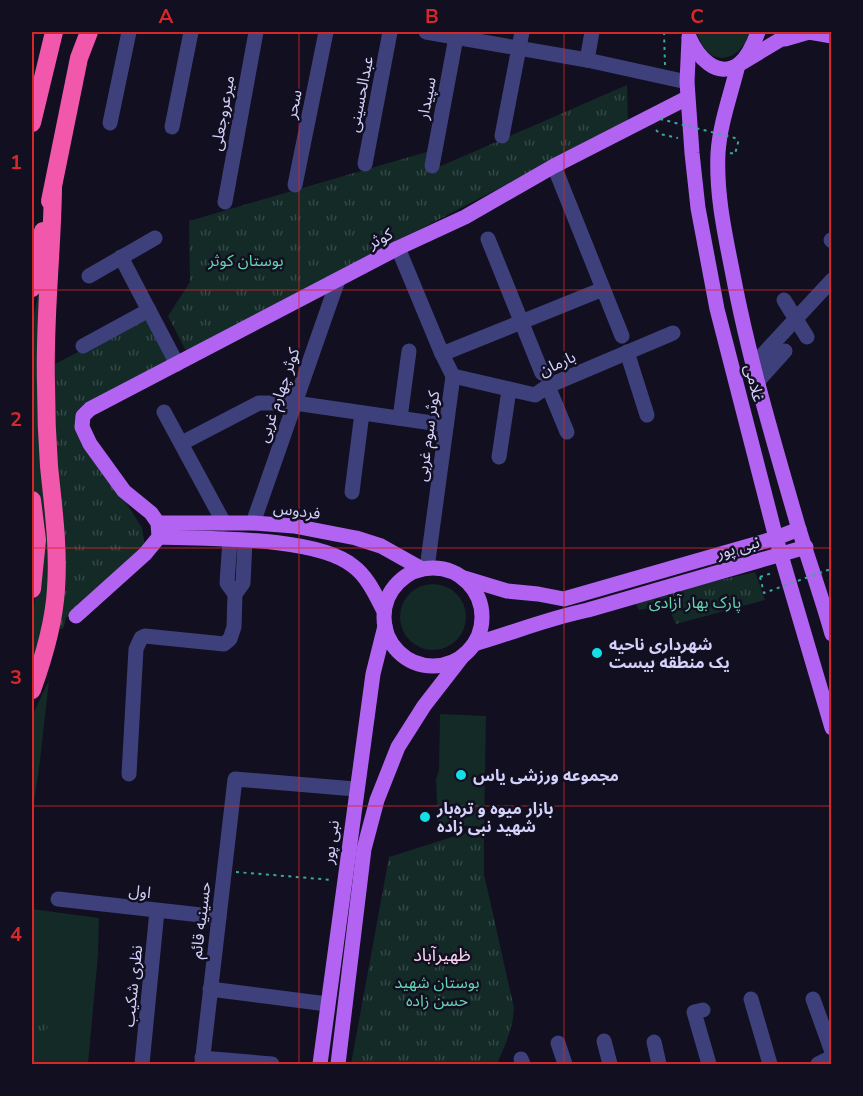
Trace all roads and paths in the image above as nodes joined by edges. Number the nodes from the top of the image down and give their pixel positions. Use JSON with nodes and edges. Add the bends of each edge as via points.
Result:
{"nodes":[{"id":1,"x":89,"y":32,"type":"edge"},
{"id":2,"x":129,"y":32,"type":"edge"},
{"id":3,"x":191,"y":32,"type":"edge"},
{"id":4,"x":256,"y":32,"type":"edge"},
{"id":5,"x":326,"y":32,"type":"edge"},
{"id":6,"x":390,"y":32,"type":"edge"},
{"id":7,"x":426,"y":32,"type":"edge"},
{"id":8,"x":522,"y":32,"type":"edge"},
{"id":9,"x":592,"y":32,"type":"edge"},
{"id":10,"x":664,"y":32,"type":"edge"},
{"id":11,"x":758,"y":32,"type":"edge"},
{"id":12,"x":457,"y":34,"type":"edge"},
{"id":13,"x":688,"y":35,"type":"edge"},
{"id":14,"x":788,"y":36,"type":"edge"},
{"id":15,"x":831,"y":36,"type":"edge"},
{"id":16,"x":51,"y":38,"type":"edge"},
{"id":17,"x":519,"y":48,"type":"junction"},
{"id":18,"x":587,"y":60,"type":"junction"},
{"id":19,"x":738,"y":65,"type":"junction"},
{"id":20,"x":639,"y":71,"type":"junction"},
{"id":21,"x":32,"y":75,"type":"edge"},
{"id":22,"x":666,"y":77,"type":"junction"},
{"id":23,"x":687,"y":90,"type":"junction"},
{"id":24,"x":660,"y":119,"type":"dead end"},
{"id":25,"x":32,"y":123,"type":"edge"},
{"id":26,"x":110,"y":123,"type":"dead end"},
{"id":27,"x":172,"y":127,"type":"dead end"},
{"id":28,"x":660,"y":134,"type":"dead end"},
{"id":29,"x":502,"y":136,"type":"dead end"},
{"id":30,"x":691,"y":142,"type":"junction"},
{"id":31,"x":735,"y":154,"type":"dead end"},
{"id":32,"x":365,"y":164,"type":"dead end"},
{"id":33,"x":432,"y":166,"type":"dead end"},
{"id":34,"x":554,"y":166,"type":"junction"},
{"id":35,"x":295,"y":185,"type":"dead end"},
{"id":36,"x":53,"y":189,"type":"junction"},
{"id":37,"x":225,"y":202,"type":"dead end"},
{"id":38,"x":155,"y":238,"type":"dead end"},
{"id":39,"x":488,"y":239,"type":"dead end"},
{"id":40,"x":398,"y":248,"type":"junction"},
{"id":41,"x":121,"y":257,"type":"junction"},
{"id":42,"x":89,"y":276,"type":"dead end"},
{"id":43,"x":831,"y":279,"type":"edge"},
{"id":44,"x":338,"y":280,"type":"junction"},
{"id":45,"x":32,"y":288,"type":"edge"},
{"id":46,"x":603,"y":289,"type":"junction"},
{"id":47,"x":784,"y":300,"type":"dead end"},
{"id":48,"x":148,"y":310,"type":"junction"},
{"id":49,"x":795,"y":319,"type":"junction"},
{"id":50,"x":522,"y":321,"type":"junction"},
{"id":51,"x":674,"y":333,"type":"dead end"},
{"id":52,"x":622,"y":336,"type":"dead end"},
{"id":53,"x":807,"y":338,"type":"dead end"},
{"id":54,"x":83,"y":346,"type":"dead end"},
{"id":55,"x":408,"y":351,"type":"dead end"},
{"id":56,"x":785,"y":351,"type":"dead end"},
{"id":57,"x":627,"y":352,"type":"junction"},
{"id":58,"x":442,"y":354,"type":"junction"},
{"id":59,"x":177,"y":364,"type":"junction"},
{"id":60,"x":754,"y":364,"type":"junction"},
{"id":61,"x":453,"y":376,"type":"junction"},
{"id":62,"x":545,"y":379,"type":"junction"},
{"id":63,"x":758,"y":381,"type":"junction"},
{"id":64,"x":509,"y":390,"type":"junction"},
{"id":65,"x":295,"y":404,"type":"junction"},
{"id":66,"x":164,"y":412,"type":"dead end"},
{"id":67,"x":362,"y":413,"type":"junction"},
{"id":68,"x":647,"y":415,"type":"dead end"},
{"id":69,"x":400,"y":418,"type":"junction"},
{"id":70,"x":446,"y":425,"type":"junction"},
{"id":71,"x":567,"y":432,"type":"dead end"},
{"id":72,"x":182,"y":443,"type":"junction"},
{"id":73,"x":499,"y":457,"type":"dead end"},
{"id":74,"x":352,"y":492,"type":"dead end"},
{"id":75,"x":32,"y":500,"type":"edge"},
{"id":76,"x":224,"y":523,"type":"junction"},
{"id":77,"x":253,"y":523,"type":"junction"},
{"id":78,"x":799,"y":529,"type":"junction"},
{"id":79,"x":159,"y":530,"type":"junction"},
{"id":80,"x":776,"y":538,"type":"junction"},
{"id":81,"x":238,"y":541,"type":"junction"},
{"id":82,"x":806,"y":547,"type":"junction"},
{"id":83,"x":781,"y":554,"type":"junction"},
{"id":84,"x":424,"y":568,"type":"junction"},
{"id":85,"x":760,"y":577,"type":"dead end"},
{"id":86,"x":464,"y":578,"type":"junction"},
{"id":87,"x":831,"y":579,"type":"edge"},
{"id":88,"x":32,"y":589,"type":"edge"},
{"id":89,"x":827,"y":598,"type":"edge"},
{"id":90,"x":76,"y":616,"type":"dead end"},
{"id":91,"x":384,"y":619,"type":"junction"},
{"id":92,"x":831,"y":634,"type":"edge"},
{"id":93,"x":474,"y":644,"type":"junction"},
{"id":94,"x":462,"y":657,"type":"junction"},
{"id":95,"x":32,"y":690,"type":"edge"},
{"id":96,"x":831,"y":728,"type":"edge"},
{"id":97,"x":129,"y":774,"type":"dead end"},
{"id":98,"x":355,"y":789,"type":"junction"},
{"id":99,"x":224,"y":871,"type":"junction"},
{"id":100,"x":343,"y":881,"type":"junction"},
{"id":101,"x":58,"y":899,"type":"dead end"},
{"id":102,"x":157,"y":911,"type":"junction"},
{"id":103,"x":219,"y":917,"type":"junction"},
{"id":104,"x":210,"y":989,"type":"junction"},
{"id":105,"x":751,"y":999,"type":"dead end"},
{"id":106,"x":813,"y":999,"type":"dead end"},
{"id":107,"x":327,"y":1004,"type":"junction"},
{"id":108,"x":703,"y":1010,"type":"dead end"},
{"id":109,"x":604,"y":1041,"type":"dead end"},
{"id":110,"x":654,"y":1042,"type":"dead end"},
{"id":111,"x":558,"y":1043,"type":"dead end"},
{"id":112,"x":831,"y":1052,"type":"edge"},
{"id":113,"x":831,"y":1057,"type":"edge"},
{"id":114,"x":202,"y":1061,"type":"edge"},
{"id":115,"x":142,"y":1065,"type":"edge"},
{"id":116,"x":272,"y":1065,"type":"edge"},
{"id":117,"x":320,"y":1065,"type":"edge"},
{"id":118,"x":338,"y":1065,"type":"edge"},
{"id":119,"x":565,"y":1065,"type":"edge"},
{"id":120,"x":610,"y":1065,"type":"edge"},
{"id":121,"x":659,"y":1065,"type":"edge"},
{"id":122,"x":710,"y":1065,"type":"edge"},
{"id":123,"x":770,"y":1065,"type":"edge"},
{"id":124,"x":818,"y":1065,"type":"edge"}],
"edges":[{"from":1,"to":36,"type":"highway","via":[[79,58]]},
{"from":2,"to":26,"type":"street"},
{"from":3,"to":27,"type":"street"},
{"from":4,"to":37,"type":"street","name":"میرعروجعلی"},
{"from":5,"to":35,"type":"street","name":"سحر"},
{"from":6,"to":32,"type":"street","name":"عبدالحسینی"},
{"from":7,"to":12,"type":"street"},
{"from":8,"to":17,"type":"street"},
{"from":9,"to":18,"type":"street"},
{"from":10,"to":22,"type":"path"},
{"from":11,"to":19,"type":"main road","name":"غلامی","via":[[750,51]]},
{"from":12,"to":17,"type":"street"},
{"from":12,"to":33,"type":"street","name":"سپیدار"},
{"from":13,"to":19,"type":"main road","via":[[702,60],[728,69]]},
{"from":13,"to":23,"type":"main road","name":"غلامی"},
{"from":14,"to":15,"type":"main road","via":[[809,32]]},
{"from":14,"to":19,"type":"main road"},
{"from":16,"to":21,"type":"highway"},
{"from":16,"to":25,"type":"highway"},
{"from":17,"to":18,"type":"street"},
{"from":17,"to":29,"type":"street"},
{"from":18,"to":20,"type":"street"},
{"from":19,"to":60,"type":"main road","name":"غلامی","via":[[721,129],[718,191],[738,302]]},
{"from":20,"to":22,"type":"street"},
{"from":20,"to":23,"type":"street"},
{"from":22,"to":23,"type":"street"},
{"from":23,"to":30,"type":"main road","name":"غلامی"},
{"from":23,"to":34,"type":"main road","name":"کوثر"},
{"from":24,"to":31,"type":"path","bridge":true,"via":[[740,139]]},
{"from":28,"to":30,"type":"path"},
{"from":30,"to":80,"type":"main road","name":"غلامی","via":[[698,208],[715,299]]},
{"from":34,"to":40,"type":"main road","name":"کوثر","via":[[465,217]]},
{"from":34,"to":46,"type":"street"},
{"from":36,"to":45,"type":"highway"},
{"from":36,"to":95,"type":"highway","via":[[45,382],[56,588],[50,634]]},
{"from":38,"to":41,"type":"street"},
{"from":39,"to":50,"type":"street"},
{"from":40,"to":44,"type":"main road","name":"کوثر"},
{"from":40,"to":58,"type":"street","name":"کوثر سوم غربی"},
{"from":41,"to":42,"type":"street"},
{"from":41,"to":48,"type":"street"},
{"from":43,"to":49,"type":"street"},
{"from":44,"to":59,"type":"main road","name":"کوثر"},
{"from":44,"to":65,"type":"street","name":"کوثر چهارم غربی"},
{"from":46,"to":50,"type":"street"},
{"from":46,"to":52,"type":"street"},
{"from":47,"to":49,"type":"street"},
{"from":48,"to":54,"type":"street"},
{"from":48,"to":59,"type":"street"},
{"from":49,"to":53,"type":"street"},
{"from":49,"to":60,"type":"street"},
{"from":50,"to":58,"type":"street"},
{"from":50,"to":62,"type":"street"},
{"from":51,"to":57,"type":"street","name":"بارمان"},
{"from":55,"to":69,"type":"street"},
{"from":56,"to":63,"type":"street"},
{"from":57,"to":62,"type":"street","name":"بارمان"},
{"from":57,"to":68,"type":"street"},
{"from":58,"to":61,"type":"street","name":"کوثر سوم غربی"},
{"from":59,"to":79,"type":"main road","name":"کوثر","via":[[83,416],[82,427],[90,444],[124,491],[151,513]]},
{"from":60,"to":63,"type":"main road","name":"غلامی"},
{"from":61,"to":64,"type":"street","name":"بارمان"},
{"from":61,"to":70,"type":"street","name":"کوثر سوم غربی"},
{"from":62,"to":64,"type":"street","name":"بارمان","via":[[534,395]]},
{"from":62,"to":71,"type":"street"},
{"from":63,"to":78,"type":"main road","name":"غلامی"},
{"from":64,"to":73,"type":"street"},
{"from":65,"to":67,"type":"street"},
{"from":65,"to":72,"type":"street","via":[[259,403]]},
{"from":65,"to":77,"type":"street","name":"کوثر چهارم غربی"},
{"from":66,"to":72,"type":"street"},
{"from":67,"to":69,"type":"street"},
{"from":67,"to":74,"type":"street"},
{"from":69,"to":70,"type":"street"},
{"from":70,"to":84,"type":"street","name":"کوثر سوم غربی"},
{"from":72,"to":76,"type":"street"},
{"from":75,"to":88,"type":"highway","via":[[36,540]]},
{"from":76,"to":77,"type":"main road","name":"فردوس"},
{"from":76,"to":79,"type":"main road","name":"فردوس"},
{"from":77,"to":84,"type":"main road","name":"فردوس","via":[[356,538]]},
{"from":78,"to":80,"type":"main road","name":"نبی پور"},
{"from":78,"to":82,"type":"main road","name":"غلامی"},
{"from":79,"to":81,"type":"main road"},
{"from":79,"to":90,"type":"main road","via":[[146,554]]},
{"from":80,"to":83,"type":"main road","name":"غلامی"},
{"from":80,"to":86,"type":"main road","name":"نبی پور","via":[[564,599],[507,591]]},
{"from":81,"to":91,"type":"main road","via":[[298,546],[342,558],[366,580]]},
{"from":81,"to":97,"type":"street","via":[[227,582],[235,594],[230,639],[224,644],[145,636],[138,643]]},
{"from":82,"to":83,"type":"main road","name":"نبی پور"},
{"from":82,"to":89,"type":"main road","name":"غلامی","via":[[816,585]]},
{"from":83,"to":93,"type":"main road","name":"نبی پور","via":[[557,616]]},
{"from":83,"to":96,"type":"main road","name":"غلامی"},
{"from":84,"to":86,"type":"main road","via":[[440,568]]},
{"from":84,"to":91,"type":"main road","via":[[396,584],[388,597]]},
{"from":85,"to":87,"type":"path","bridge":true,"via":[[764,593],[828,570]]},
{"from":86,"to":93,"type":"main road","via":[[477,596],[482,616]]},
{"from":89,"to":92,"type":"main road","name":"غلامی"},
{"from":91,"to":94,"type":"main road","via":[[389,639],[398,651],[415,662],[435,666]]},
{"from":91,"to":98,"type":"main road","name":"نبی پور"},
{"from":93,"to":94,"type":"main road"},
{"from":94,"to":118,"type":"main road","name":"نبی پور","via":[[398,747],[377,800],[363,849]]},
{"from":98,"to":99,"type":"street","name":"حسینیه قائم","via":[[234,779]]},
{"from":98,"to":100,"type":"main road","name":"نبی پور"},
{"from":99,"to":100,"type":"path"},
{"from":99,"to":103,"type":"street","name":"حسینیه قائم"},
{"from":100,"to":107,"type":"main road","name":"نبی پور"},
{"from":101,"to":102,"type":"street","name":"اول"},
{"from":102,"to":103,"type":"street","name":"اول"},
{"from":102,"to":115,"type":"street","name":"نظری شکیب"},
{"from":103,"to":104,"type":"street","name":"حسینیه قائم"},
{"from":104,"to":107,"type":"street"},
{"from":104,"to":114,"type":"street","name":"حسینیه قائم"},
{"from":105,"to":123,"type":"street"},
{"from":106,"to":112,"type":"street"},
{"from":107,"to":117,"type":"main road","name":"نبی پور"},
{"from":108,"to":122,"type":"street","via":[[694,1012]]},
{"from":109,"to":120,"type":"street"},
{"from":110,"to":121,"type":"street"},
{"from":111,"to":119,"type":"street"},
{"from":113,"to":124,"type":"street"},
{"from":114,"to":116,"type":"street"}]}
